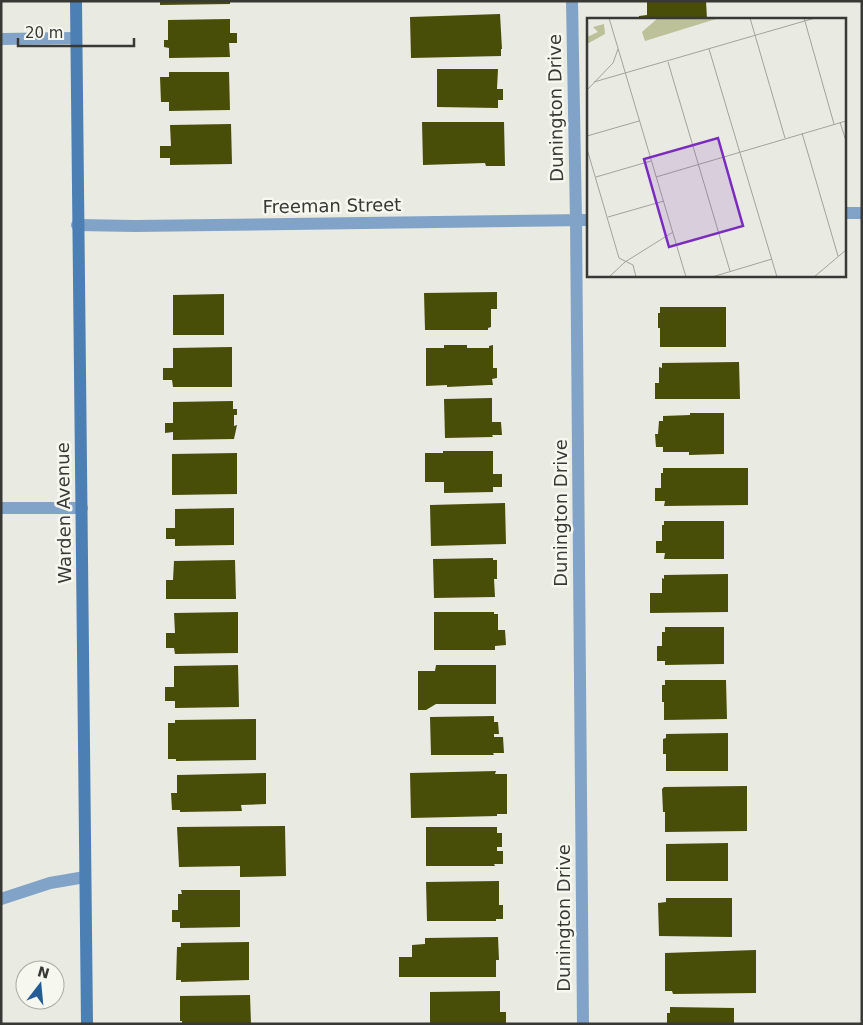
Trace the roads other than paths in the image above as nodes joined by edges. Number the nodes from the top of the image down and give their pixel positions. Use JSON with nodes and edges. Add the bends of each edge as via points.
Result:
{"nodes":[{"id":1,"x":76,"y":1,"type":"edge"},
{"id":2,"x":572,"y":1,"type":"edge"},
{"id":3,"x":76,"y":38,"type":"junction"},
{"id":4,"x":1,"y":39,"type":"edge"},
{"id":5,"x":846,"y":213,"type":"edge"},
{"id":6,"x":862,"y":213,"type":"edge"},
{"id":7,"x":582,"y":220,"type":"edge"},
{"id":8,"x":77,"y":225,"type":"junction"},
{"id":9,"x":1,"y":508,"type":"edge"},
{"id":10,"x":82,"y":508,"type":"junction"},
{"id":11,"x":85,"y":877,"type":"junction"},
{"id":12,"x":1,"y":899,"type":"edge"},
{"id":13,"x":87,"y":1024,"type":"edge"},
{"id":14,"x":582,"y":1024,"type":"edge"}],
"edges":[{"from":1,"to":3,"type":"main road","name":"Warden Avenue"},
{"from":2,"to":7,"type":"street","name":"Dunington Drive"},
{"from":3,"to":4,"type":"street"},
{"from":3,"to":8,"type":"main road","name":"Warden Avenue"},
{"from":5,"to":6,"type":"street"},
{"from":7,"to":8,"type":"street","name":"Freeman Street"},
{"from":7,"to":14,"type":"street","name":"Dunington Drive"},
{"from":8,"to":10,"type":"main road","name":"Warden Avenue"},
{"from":9,"to":10,"type":"street"},
{"from":10,"to":11,"type":"main road","name":"Warden Avenue"},
{"from":11,"to":12,"type":"street","via":[[50,883]]},
{"from":11,"to":13,"type":"main road","name":"Warden Avenue"}]}
